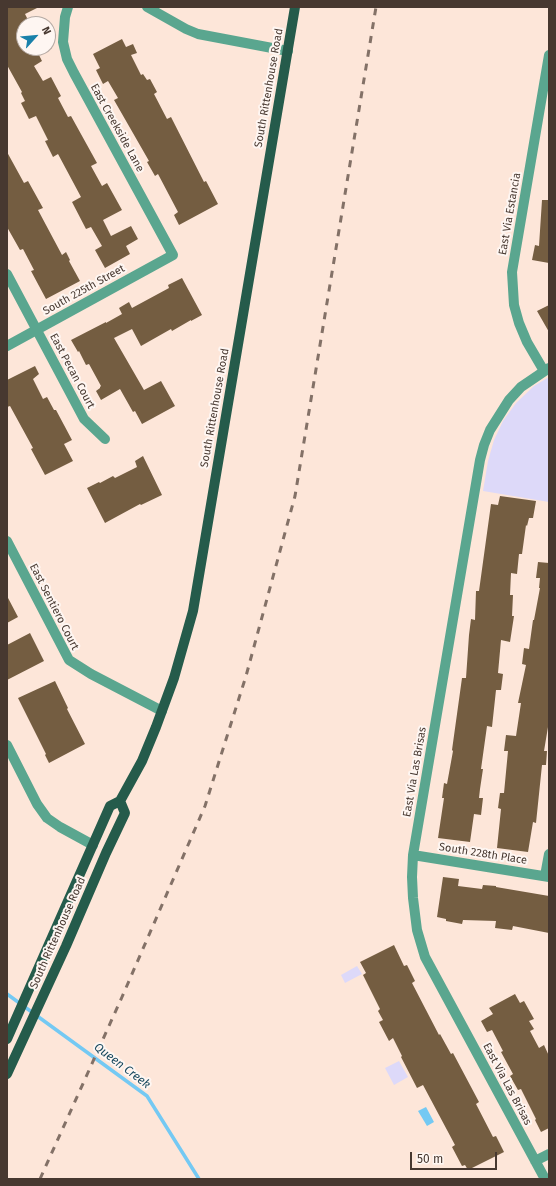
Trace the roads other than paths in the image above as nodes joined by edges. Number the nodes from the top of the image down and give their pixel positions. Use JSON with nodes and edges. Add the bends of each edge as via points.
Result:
{"nodes":[{"id":1,"x":68,"y":7,"type":"edge"},
{"id":2,"x":147,"y":7,"type":"edge"},
{"id":3,"x":296,"y":7,"type":"edge"},
{"id":4,"x":288,"y":51,"type":"junction"},
{"id":5,"x":549,"y":55,"type":"edge"},
{"id":6,"x":173,"y":255,"type":"joint"},
{"id":7,"x":7,"y":274,"type":"edge"},
{"id":8,"x":37,"y":330,"type":"junction"},
{"id":9,"x":7,"y":346,"type":"edge"},
{"id":10,"x":546,"y":370,"type":"edge"},
{"id":11,"x":105,"y":439,"type":"dead end"},
{"id":12,"x":7,"y":541,"type":"edge"},
{"id":13,"x":162,"y":712,"type":"junction"},
{"id":14,"x":7,"y":745,"type":"edge"},
{"id":15,"x":120,"y":801,"type":"junction"},
{"id":16,"x":93,"y":845,"type":"junction"},
{"id":17,"x":549,"y":854,"type":"edge"},
{"id":18,"x":413,"y":855,"type":"junction"},
{"id":19,"x":547,"y":876,"type":"edge"},
{"id":20,"x":8,"y":1037,"type":"edge"},
{"id":21,"x":7,"y":1074,"type":"edge"},
{"id":22,"x":549,"y":1154,"type":"edge"},
{"id":23,"x":535,"y":1161,"type":"junction"},
{"id":24,"x":545,"y":1179,"type":"edge"}],
"edges":[{"from":1,"to":6,"type":"street","name":"East Creekside Lane","via":[[63,42],[68,59]]},
{"from":2,"to":4,"type":"street","via":[[198,34]]},
{"from":3,"to":4,"type":"main road","name":"South Rittenhouse Road"},
{"from":4,"to":13,"type":"main road","name":"South Rittenhouse Road","via":[[193,611]]},
{"from":5,"to":10,"type":"street","name":"East Via Estancia","via":[[512,272],[514,305],[519,323],[527,342]]},
{"from":6,"to":8,"type":"street","name":"South 225th Street"},
{"from":7,"to":8,"type":"street","name":"East Pecan Court"},
{"from":8,"to":9,"type":"street","name":"South 225th Street"},
{"from":8,"to":11,"type":"street","name":"East Pecan Court","via":[[84,419]]},
{"from":10,"to":18,"type":"street","name":"East Via Las Brisas","via":[[521,387],[509,400],[498,415],[484,445]]},
{"from":12,"to":13,"type":"street","name":"East Sentiero Court","via":[[69,660]]},
{"from":13,"to":15,"type":"main road","name":"South Rittenhouse Road","via":[[142,761]]},
{"from":14,"to":16,"type":"street","via":[[37,804],[47,818]]},
{"from":15,"to":16,"type":"main road","name":"South Rittenhouse Road","via":[[110,806]]},
{"from":15,"to":21,"type":"main road","name":"South Rittenhouse Road","via":[[125,813]]},
{"from":16,"to":20,"type":"main road","name":"South Rittenhouse Road"},
{"from":17,"to":19,"type":"street"},
{"from":18,"to":19,"type":"street","name":"South 228th Place"},
{"from":18,"to":23,"type":"street","name":"East Via Las Brisas","via":[[414,913],[425,957]]},
{"from":22,"to":23,"type":"street"},
{"from":23,"to":24,"type":"street","name":"East Via Las Brisas"}]}
